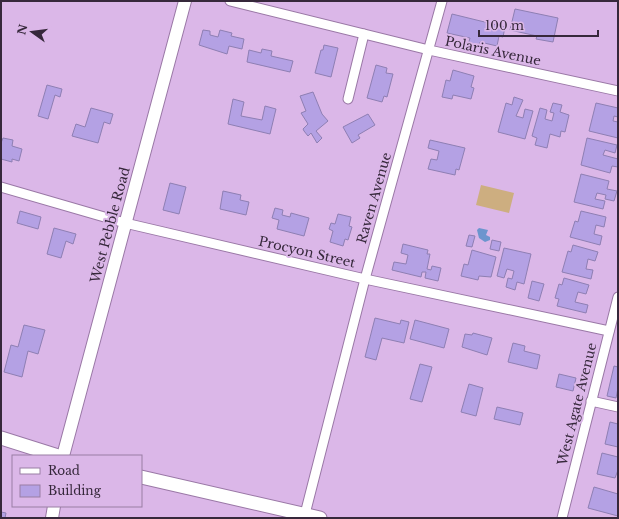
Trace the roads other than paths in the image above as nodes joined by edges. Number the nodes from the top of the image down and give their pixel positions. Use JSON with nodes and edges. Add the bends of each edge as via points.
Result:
{"nodes":[{"id":1,"x":185,"y":1,"type":"edge"},
{"id":2,"x":230,"y":1,"type":"edge"},
{"id":3,"x":442,"y":1,"type":"edge"},
{"id":4,"x":364,"y":34,"type":"junction"},
{"id":5,"x":429,"y":50,"type":"junction"},
{"id":6,"x":618,"y":91,"type":"edge"},
{"id":7,"x":348,"y":99,"type":"dead end"},
{"id":8,"x":1,"y":187,"type":"edge"},
{"id":9,"x":125,"y":224,"type":"junction"},
{"id":10,"x":365,"y":279,"type":"junction"},
{"id":11,"x":618,"y":297,"type":"edge"},
{"id":12,"x":609,"y":331,"type":"junction"},
{"id":13,"x":591,"y":401,"type":"junction"},
{"id":14,"x":618,"y":407,"type":"edge"},
{"id":15,"x":1,"y":438,"type":"edge"},
{"id":16,"x":55,"y":455,"type":"edge"},
{"id":17,"x":63,"y":455,"type":"edge"},
{"id":18,"x":142,"y":476,"type":"edge"},
{"id":19,"x":54,"y":507,"type":"edge"},
{"id":20,"x":304,"y":516,"type":"edge"},
{"id":21,"x":52,"y":518,"type":"edge"},
{"id":22,"x":320,"y":518,"type":"edge"},
{"id":23,"x":562,"y":518,"type":"edge"}],
"edges":[{"from":1,"to":9,"type":"street","name":"West Pebble Road"},
{"from":2,"to":4,"type":"street","name":"Polaris Avenue"},
{"from":3,"to":5,"type":"street","name":"Raven Avenue"},
{"from":4,"to":5,"type":"street","name":"Polaris Avenue"},
{"from":4,"to":7,"type":"street"},
{"from":5,"to":6,"type":"street","name":"Polaris Avenue"},
{"from":5,"to":10,"type":"street","name":"Raven Avenue"},
{"from":8,"to":9,"type":"street","name":"Procyon Street"},
{"from":9,"to":10,"type":"street","name":"Procyon Street"},
{"from":9,"to":17,"type":"street","name":"West Pebble Road"},
{"from":10,"to":12,"type":"street","name":"Procyon Street"},
{"from":10,"to":20,"type":"street","name":"Raven Avenue"},
{"from":11,"to":12,"type":"street","name":"West Agate Avenue"},
{"from":12,"to":13,"type":"street","name":"West Agate Avenue"},
{"from":13,"to":14,"type":"street"},
{"from":13,"to":23,"type":"street","name":"West Agate Avenue"},
{"from":15,"to":16,"type":"main road"},
{"from":18,"to":20,"type":"main road"},
{"from":19,"to":21,"type":"street"},
{"from":20,"to":22,"type":"main road"}]}
